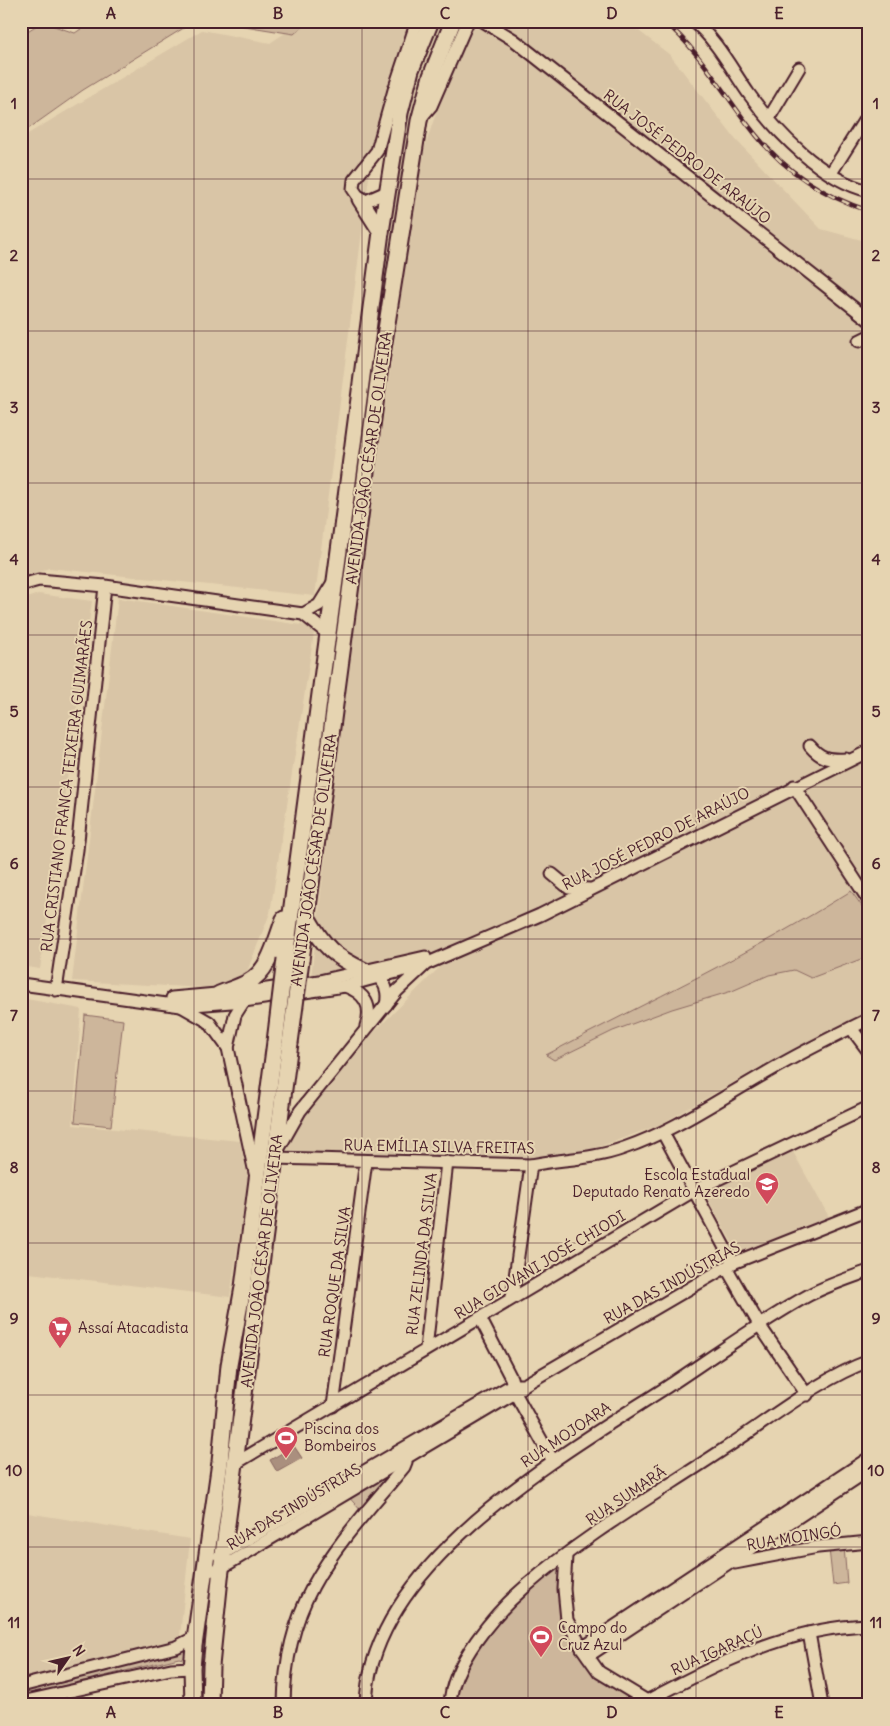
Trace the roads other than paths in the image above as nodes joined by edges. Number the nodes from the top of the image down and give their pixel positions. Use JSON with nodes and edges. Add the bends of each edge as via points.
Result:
{"nodes":[{"id":1,"x":417,"y":21,"type":"edge"},
{"id":2,"x":431,"y":21,"type":"edge"},
{"id":3,"x":452,"y":21,"type":"edge"},
{"id":4,"x":468,"y":21,"type":"edge"},
{"id":5,"x":483,"y":21,"type":"edge"},
{"id":6,"x":693,"y":21,"type":"edge"},
{"id":7,"x":799,"y":68,"type":"dead end"},
{"id":8,"x":869,"y":113,"type":"edge"},
{"id":9,"x":768,"y":118,"type":"junction"},
{"id":10,"x":419,"y":121,"type":"junction"},
{"id":11,"x":831,"y":173,"type":"junction"},
{"id":12,"x":389,"y":191,"type":"junction"},
{"id":13,"x":869,"y":191,"type":"edge"},
{"id":14,"x":360,"y":199,"type":"junction"},
{"id":15,"x":381,"y":232,"type":"junction"},
{"id":16,"x":869,"y":320,"type":"edge"},
{"id":17,"x":336,"y":576,"type":"junction"},
{"id":18,"x":21,"y":585,"type":"edge"},
{"id":19,"x":105,"y":586,"type":"junction"},
{"id":20,"x":303,"y":614,"type":"junction"},
{"id":21,"x":328,"y":634,"type":"junction"},
{"id":22,"x":810,"y":746,"type":"dead end"},
{"id":23,"x":869,"y":751,"type":"edge"},
{"id":24,"x":852,"y":758,"type":"junction"},
{"id":25,"x":794,"y":786,"type":"junction"},
{"id":26,"x":552,"y":874,"type":"dead end"},
{"id":27,"x":591,"y":889,"type":"junction"},
{"id":28,"x":294,"y":894,"type":"junction"},
{"id":29,"x":869,"y":901,"type":"edge"},
{"id":30,"x":307,"y":917,"type":"junction"},
{"id":31,"x":456,"y":951,"type":"junction"},
{"id":32,"x":426,"y":964,"type":"junction"},
{"id":33,"x":365,"y":971,"type":"junction"},
{"id":34,"x":380,"y":978,"type":"junction"},
{"id":35,"x":21,"y":984,"type":"edge"},
{"id":36,"x":288,"y":986,"type":"junction"},
{"id":37,"x":345,"y":986,"type":"junction"},
{"id":38,"x":56,"y":990,"type":"junction"},
{"id":39,"x":219,"y":994,"type":"junction"},
{"id":40,"x":146,"y":1000,"type":"junction"},
{"id":41,"x":244,"y":1000,"type":"junction"},
{"id":42,"x":386,"y":1005,"type":"junction"},
{"id":43,"x":181,"y":1006,"type":"junction"},
{"id":44,"x":869,"y":1020,"type":"edge"},
{"id":45,"x":851,"y":1028,"type":"junction"},
{"id":46,"x":364,"y":1031,"type":"junction"},
{"id":47,"x":282,"y":1043,"type":"junction"},
{"id":48,"x":228,"y":1048,"type":"junction"},
{"id":49,"x":869,"y":1052,"type":"edge"},
{"id":50,"x":282,"y":1101,"type":"junction"},
{"id":51,"x":869,"y":1107,"type":"edge"},
{"id":52,"x":300,"y":1111,"type":"junction"},
{"id":53,"x":663,"y":1133,"type":"junction"},
{"id":54,"x":275,"y":1156,"type":"junction"},
{"id":55,"x":366,"y":1161,"type":"junction"},
{"id":56,"x":447,"y":1162,"type":"junction"},
{"id":57,"x":531,"y":1165,"type":"junction"},
{"id":58,"x":257,"y":1182,"type":"junction"},
{"id":59,"x":271,"y":1187,"type":"junction"},
{"id":60,"x":695,"y":1190,"type":"junction"},
{"id":61,"x":869,"y":1209,"type":"edge"},
{"id":62,"x":730,"y":1265,"type":"junction"},
{"id":63,"x":869,"y":1271,"type":"edge"},
{"id":64,"x":512,"y":1298,"type":"junction"},
{"id":65,"x":480,"y":1318,"type":"junction"},
{"id":66,"x":760,"y":1326,"type":"junction"},
{"id":67,"x":426,"y":1349,"type":"junction"},
{"id":68,"x":869,"y":1361,"type":"edge"},
{"id":69,"x":517,"y":1388,"type":"junction"},
{"id":70,"x":807,"y":1395,"type":"junction"},
{"id":71,"x":334,"y":1406,"type":"junction"},
{"id":72,"x":402,"y":1454,"type":"junction"},
{"id":73,"x":869,"y":1458,"type":"edge"},
{"id":74,"x":553,"y":1461,"type":"junction"},
{"id":75,"x":236,"y":1463,"type":"junction"},
{"id":76,"x":869,"y":1470,"type":"edge"},
{"id":77,"x":869,"y":1542,"type":"edge"},
{"id":78,"x":566,"y":1556,"type":"junction"},
{"id":79,"x":222,"y":1561,"type":"junction"},
{"id":80,"x":206,"y":1565,"type":"junction"},
{"id":81,"x":724,"y":1566,"type":"junction"},
{"id":82,"x":665,"y":1598,"type":"junction"},
{"id":83,"x":869,"y":1625,"type":"edge"},
{"id":84,"x":809,"y":1633,"type":"junction"},
{"id":85,"x":196,"y":1637,"type":"junction"},
{"id":86,"x":585,"y":1652,"type":"junction"},
{"id":87,"x":192,"y":1668,"type":"junction"},
{"id":88,"x":21,"y":1686,"type":"edge"},
{"id":89,"x":41,"y":1701,"type":"edge"},
{"id":90,"x":21,"y":1702,"type":"edge"},
{"id":91,"x":643,"y":1703,"type":"edge"},
{"id":92,"x":193,"y":1705,"type":"edge"},
{"id":93,"x":210,"y":1705,"type":"edge"},
{"id":94,"x":284,"y":1705,"type":"edge"},
{"id":95,"x":366,"y":1705,"type":"edge"},
{"id":96,"x":450,"y":1705,"type":"edge"},
{"id":97,"x":822,"y":1705,"type":"edge"}],
"edges":[{"from":1,"to":14,"type":"street","via":[[377,151],[354,180],[353,189]]},
{"from":2,"to":12,"type":"main road","name":"AVENIDA JOÃO CÉSAR DE OLIVEIRA","via":[[410,70]]},
{"from":3,"to":10,"type":"main road","name":"AVENIDA JOÃO CÉSAR DE OLIVEIRA","via":[[431,76]]},
{"from":4,"to":10,"type":"street","via":[[432,106]]},
{"from":5,"to":16,"type":"street","name":"RUA JOSÉ PEDRO DE ARAÚJO","via":[[514,40]]},
{"from":6,"to":9,"type":"street"},
{"from":7,"to":9,"type":"street"},
{"from":8,"to":11,"type":"street"},
{"from":9,"to":11,"type":"street","via":[[798,152]]},
{"from":10,"to":30,"type":"main road","name":"AVENIDA JOÃO CÉSAR DE OLIVEIRA","via":[[378,382]]},
{"from":11,"to":13,"type":"street"},
{"from":12,"to":14,"type":"street","via":[[371,201]]},
{"from":12,"to":15,"type":"main road","name":"AVENIDA JOÃO CÉSAR DE OLIVEIRA"},
{"from":14,"to":15,"type":"main road"},
{"from":15,"to":17,"type":"main road","name":"AVENIDA JOÃO CÉSAR DE OLIVEIRA"},
{"from":17,"to":20,"type":"street","via":[[330,592],[319,605]]},
{"from":17,"to":21,"type":"main road","name":"AVENIDA JOÃO CÉSAR DE OLIVEIRA"},
{"from":18,"to":19,"type":"street","via":[[40,580]]},
{"from":19,"to":20,"type":"street"},
{"from":19,"to":38,"type":"street","name":"RUA CRISTIANO FRANCA TEIXEIRA GUIMARÃES","via":[[77,850]]},
{"from":20,"to":21,"type":"street"},
{"from":21,"to":28,"type":"main road","name":"AVENIDA JOÃO CÉSAR DE OLIVEIRA"},
{"from":22,"to":24,"type":"street","via":[[818,755],[831,760]]},
{"from":23,"to":24,"type":"street","name":"RUA JOSÉ PEDRO DE ARAÚJO"},
{"from":24,"to":25,"type":"street","name":"RUA JOSÉ PEDRO DE ARAÚJO"},
{"from":25,"to":27,"type":"street","name":"RUA JOSÉ PEDRO DE ARAÚJO"},
{"from":25,"to":29,"type":"street"},
{"from":26,"to":27,"type":"street","via":[[569,888]]},
{"from":27,"to":31,"type":"street","name":"RUA JOSÉ PEDRO DE ARAÚJO"},
{"from":28,"to":39,"type":"main road","via":[[263,968],[250,982]]},
{"from":28,"to":47,"type":"main road","name":"AVENIDA JOÃO CÉSAR DE OLIVEIRA","bridge":true,"via":[[285,958]]},
{"from":30,"to":33,"type":"main road","via":[[329,951]]},
{"from":30,"to":47,"type":"main road","name":"AVENIDA JOÃO CÉSAR DE OLIVEIRA","bridge":true},
{"from":31,"to":32,"type":"street","name":"RUA JOSÉ PEDRO DE ARAÚJO"},
{"from":31,"to":33,"type":"street","name":"RUA JOSÉ PEDRO DE ARAÚJO"},
{"from":32,"to":34,"type":"street"},
{"from":32,"to":42,"type":"street","name":"RUA JOSÉ PEDRO DE ARAÚJO"},
{"from":33,"to":34,"type":"street"},
{"from":33,"to":36,"type":"street","name":"RUA JOSÉ PEDRO DE ARAÚJO"},
{"from":34,"to":37,"type":"street"},
{"from":34,"to":42,"type":"street","via":[[386,989]]},
{"from":35,"to":38,"type":"street"},
{"from":36,"to":39,"type":"street"},
{"from":36,"to":41,"type":"street"},
{"from":37,"to":41,"type":"street"},
{"from":37,"to":46,"type":"street","via":[[356,990],[366,1000],[369,1013]]},
{"from":38,"to":40,"type":"street"},
{"from":39,"to":40,"type":"street"},
{"from":40,"to":43,"type":"street"},
{"from":41,"to":43,"type":"street"},
{"from":41,"to":48,"type":"street","via":[[235,1015]]},
{"from":42,"to":46,"type":"street","name":"RUA JOSÉ PEDRO DE ARAÚJO"},
{"from":43,"to":48,"type":"street","via":[[209,1022]]},
{"from":44,"to":45,"type":"street","name":"RUA EMÍLIA SILVA FREITAS"},
{"from":45,"to":49,"type":"street"},
{"from":45,"to":53,"type":"street","name":"RUA EMÍLIA SILVA FREITAS","via":[[765,1073]]},
{"from":46,"to":52,"type":"street","name":"RUA JOSÉ PEDRO DE ARAÚJO"},
{"from":47,"to":50,"type":"main road","name":"AVENIDA JOÃO CÉSAR DE OLIVEIRA"},
{"from":47,"to":58,"type":"main road","name":"AVENIDA JOÃO CÉSAR DE OLIVEIRA"},
{"from":48,"to":58,"type":"street"},
{"from":50,"to":52,"type":"street","via":[[290,1110]]},
{"from":50,"to":54,"type":"main road","name":"AVENIDA JOÃO CÉSAR DE OLIVEIRA"},
{"from":51,"to":60,"type":"street","name":"RUA GIOVANI JOSÉ CHIODI"},
{"from":52,"to":54,"type":"street","name":"RUA JOSÉ PEDRO DE ARAÚJO"},
{"from":53,"to":57,"type":"street","name":"RUA EMÍLIA SILVA FREITAS","via":[[594,1157]]},
{"from":53,"to":60,"type":"street"},
{"from":54,"to":55,"type":"street","name":"RUA EMÍLIA SILVA FREITAS"},
{"from":54,"to":59,"type":"main road","name":"AVENIDA JOÃO CÉSAR DE OLIVEIRA"},
{"from":55,"to":56,"type":"street","name":"RUA EMÍLIA SILVA FREITAS"},
{"from":55,"to":71,"type":"street","name":"RUA ROQUE DA SILVA"},
{"from":56,"to":57,"type":"street","name":"RUA EMÍLIA SILVA FREITAS"},
{"from":56,"to":67,"type":"street","name":"RUA ZELINDA DA SILVA"},
{"from":57,"to":64,"type":"street"},
{"from":58,"to":59,"type":"main road","via":[[264,1181]]},
{"from":58,"to":80,"type":"main road","name":"AVENIDA JOÃO CÉSAR DE OLIVEIRA","via":[[229,1364]]},
{"from":59,"to":75,"type":"main road","name":"AVENIDA JOÃO CÉSAR DE OLIVEIRA"},
{"from":60,"to":62,"type":"street"},
{"from":60,"to":64,"type":"street","name":"RUA GIOVANI JOSÉ CHIODI"},
{"from":61,"to":62,"type":"street","name":"RUA DAS INDÚSTRIAS"},
{"from":62,"to":66,"type":"street"},
{"from":62,"to":69,"type":"street","name":"RUA DAS INDÚSTRIAS"},
{"from":63,"to":66,"type":"street","name":"RUA MOJOARA","via":[[809,1295]]},
{"from":64,"to":65,"type":"street","name":"RUA GIOVANI JOSÉ CHIODI"},
{"from":65,"to":67,"type":"street","name":"RUA GIOVANI JOSÉ CHIODI"},
{"from":65,"to":69,"type":"street"},
{"from":66,"to":70,"type":"street"},
{"from":66,"to":74,"type":"street","name":"RUA MOJOARA"},
{"from":67,"to":71,"type":"street","name":"RUA GIOVANI JOSÉ CHIODI"},
{"from":68,"to":70,"type":"street","name":"RUA SUMARÃ"},
{"from":69,"to":72,"type":"street","name":"RUA DAS INDÚSTRIAS"},
{"from":69,"to":74,"type":"street"},
{"from":70,"to":78,"type":"street","name":"RUA SUMARÃ"},
{"from":71,"to":75,"type":"street","name":"RUA GIOVANI JOSÉ CHIODI"},
{"from":72,"to":79,"type":"street","name":"RUA DAS INDÚSTRIAS"},
{"from":72,"to":94,"type":"street","via":[[404,1468],[346,1536],[307,1596],[289,1648]]},
{"from":73,"to":82,"type":"street"},
{"from":74,"to":95,"type":"street","name":"RUA MOJOARA","via":[[476,1519],[414,1587],[379,1642],[370,1669]]},
{"from":75,"to":79,"type":"main road","name":"AVENIDA JOÃO CÉSAR DE OLIVEIRA"},
{"from":76,"to":81,"type":"street"},
{"from":77,"to":81,"type":"street","name":"RUA MOINGÓ","via":[[818,1547]]},
{"from":78,"to":86,"type":"street","via":[[564,1590],[567,1620]]},
{"from":78,"to":96,"type":"street","name":"RUA SUMARÃ","via":[[508,1603],[463,1659],[455,1678]]},
{"from":79,"to":80,"type":"street","name":"RUA DAS INDÚSTRIAS"},
{"from":79,"to":93,"type":"main road","name":"AVENIDA JOÃO CÉSAR DE OLIVEIRA"},
{"from":80,"to":85,"type":"main road","name":"AVENIDA JOÃO CÉSAR DE OLIVEIRA"},
{"from":81,"to":82,"type":"street"},
{"from":82,"to":86,"type":"street"},
{"from":83,"to":84,"type":"street","name":"RUA IGARAÇÚ"},
{"from":84,"to":91,"type":"street","name":"RUA IGARAÇÚ","via":[[756,1648]]},
{"from":84,"to":97,"type":"street"},
{"from":85,"to":87,"type":"main road","name":"AVENIDA JOÃO CÉSAR DE OLIVEIRA"},
{"from":85,"to":88,"type":"street","via":[[176,1647]]},
{"from":86,"to":91,"type":"street","via":[[599,1672]]},
{"from":87,"to":89,"type":"street","via":[[171,1669]]},
{"from":87,"to":92,"type":"main road","name":"AVENIDA JOÃO CÉSAR DE OLIVEIRA"},
{"from":89,"to":90,"type":"street"}]}
